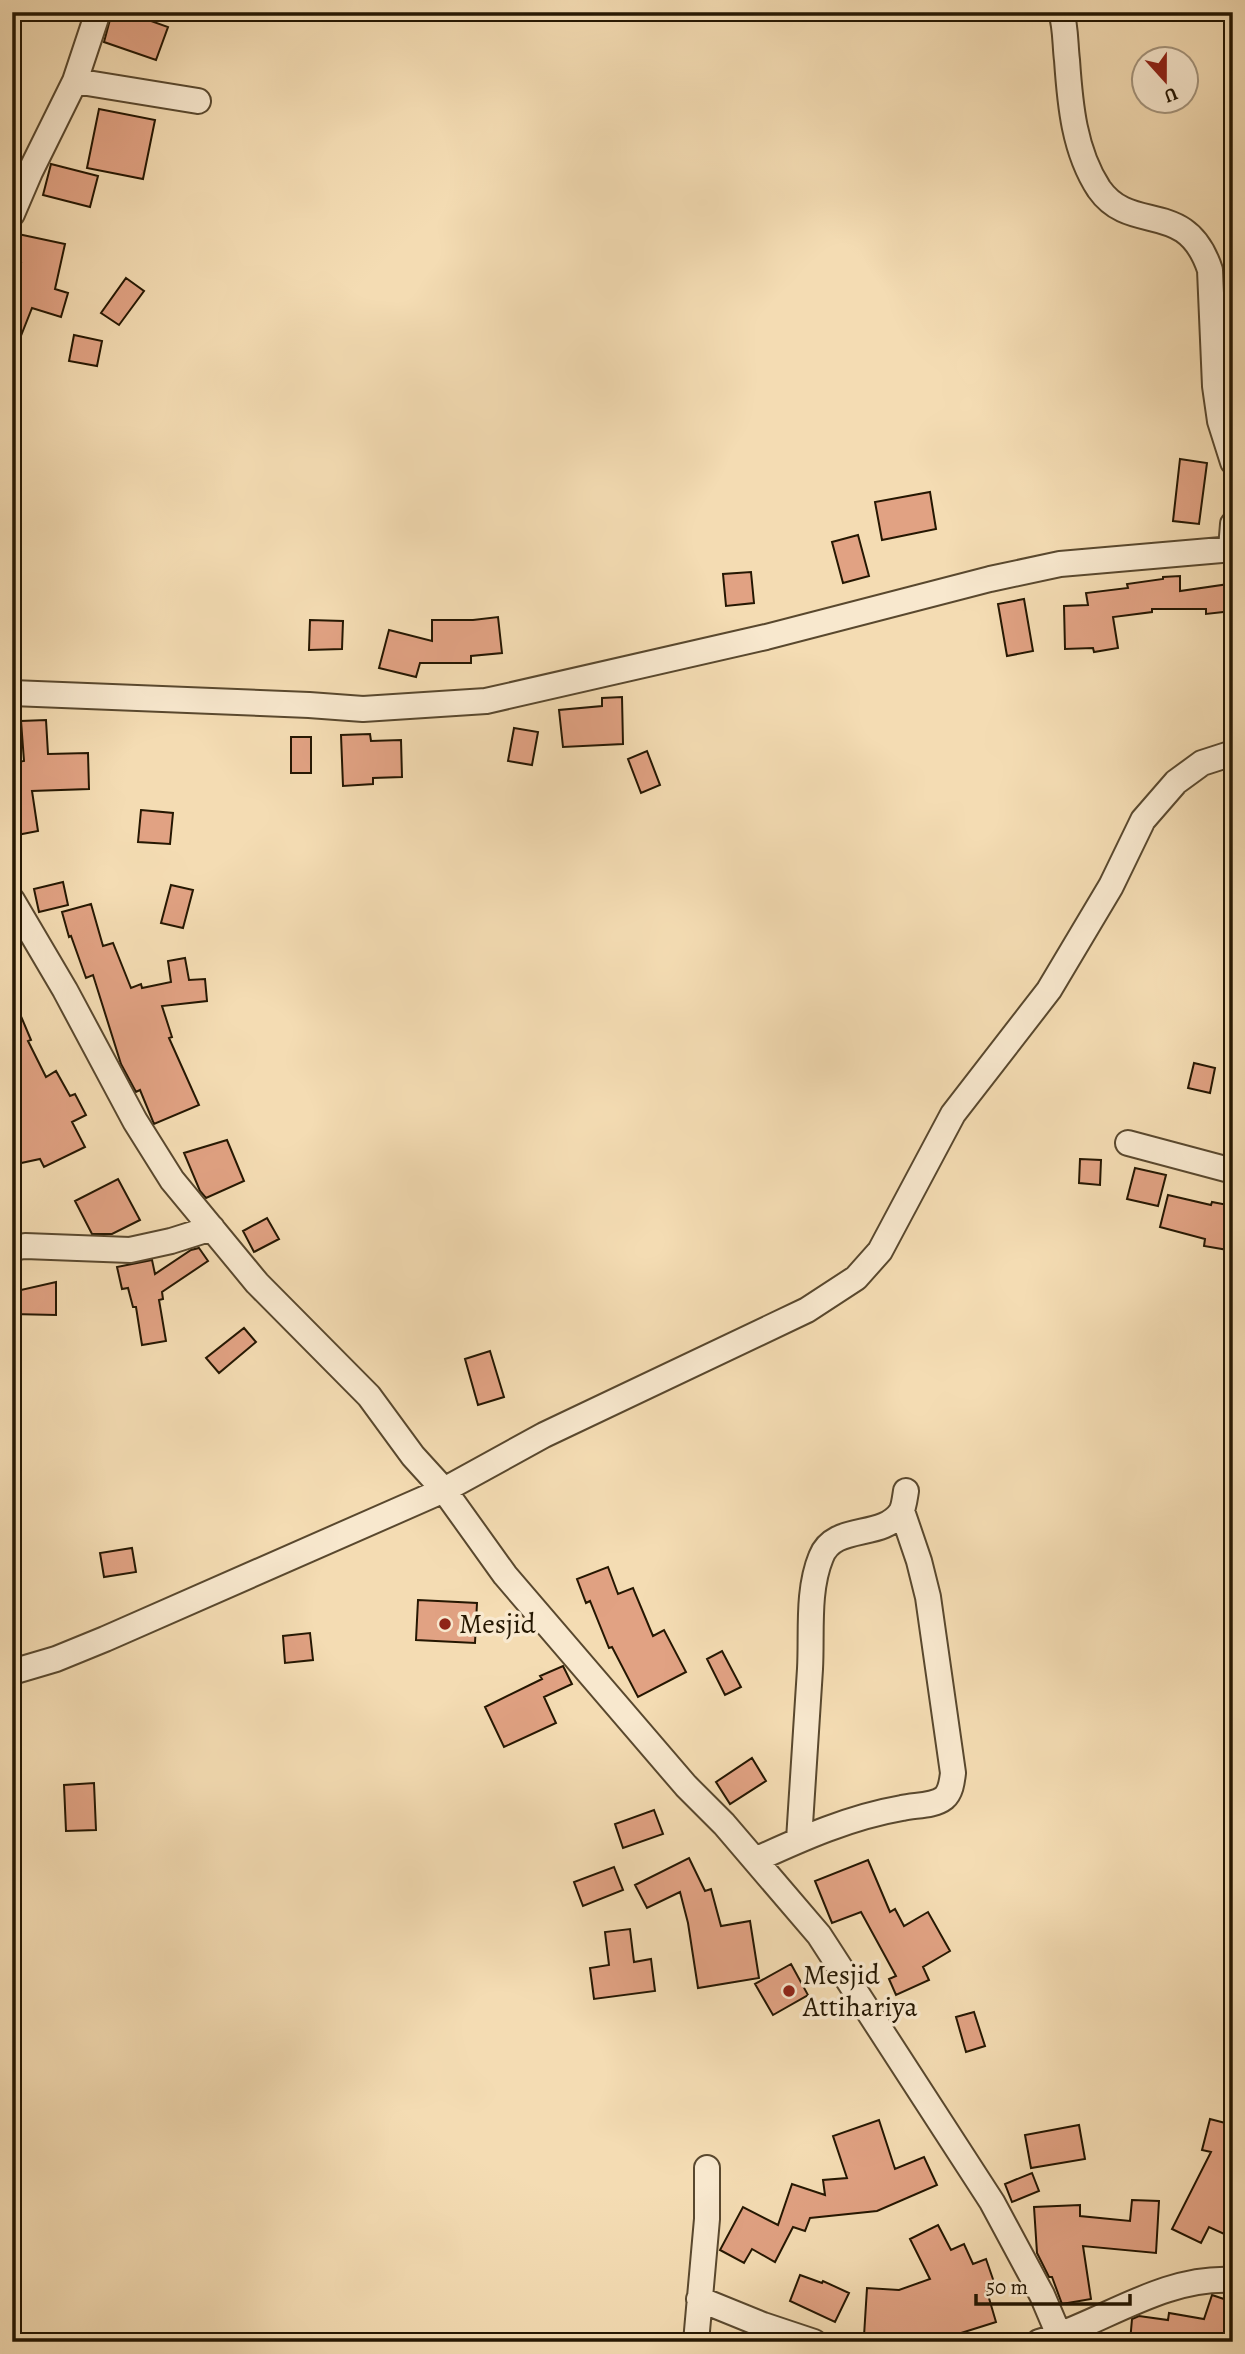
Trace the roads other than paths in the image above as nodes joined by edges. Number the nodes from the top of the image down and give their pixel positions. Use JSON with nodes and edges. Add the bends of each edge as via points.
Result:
{"nodes":[{"id":1,"x":97,"y":12,"type":"edge"},
{"id":2,"x":1061,"y":12,"type":"edge"},
{"id":3,"x":75,"y":81,"type":"junction"},
{"id":4,"x":198,"y":101,"type":"dead end"},
{"id":5,"x":12,"y":214,"type":"edge"},
{"id":6,"x":1233,"y":462,"type":"edge"},
{"id":7,"x":1233,"y":524,"type":"edge"},
{"id":8,"x":1232,"y":549,"type":"edge"},
{"id":9,"x":12,"y":693,"type":"edge"},
{"id":10,"x":1233,"y":753,"type":"edge"},
{"id":11,"x":12,"y":900,"type":"edge"},
{"id":12,"x":1128,"y":1143,"type":"dead end"},
{"id":13,"x":1233,"y":1171,"type":"edge"},
{"id":14,"x":212,"y":1228,"type":"junction"},
{"id":15,"x":12,"y":1248,"type":"edge"},
{"id":16,"x":444,"y":1490,"type":"junction"},
{"id":17,"x":12,"y":1672,"type":"edge"},
{"id":18,"x":799,"y":1840,"type":"junction"},
{"id":19,"x":755,"y":1860,"type":"junction"},
{"id":20,"x":707,"y":2168,"type":"dead end"},
{"id":21,"x":1233,"y":2280,"type":"edge"},
{"id":22,"x":699,"y":2299,"type":"junction"},
{"id":23,"x":1054,"y":2340,"type":"edge"},
{"id":24,"x":696,"y":2342,"type":"edge"},
{"id":25,"x":814,"y":2342,"type":"edge"}],
"edges":[{"from":1,"to":3,"type":"street"},
{"from":2,"to":6,"type":"street","via":[[1069,99],[1080,153],[1098,187],[1108,201],[1124,210],[1177,225],[1204,251],[1210,270],[1218,408]]},
{"from":3,"to":4,"type":"street"},
{"from":3,"to":5,"type":"street"},
{"from":7,"to":8,"type":"street"},
{"from":8,"to":9,"type":"street","via":[[1060,564],[486,701],[363,709]]},
{"from":10,"to":16,"type":"street","via":[[1202,763],[1176,782],[1143,820],[1111,886],[1049,989],[953,1114],[880,1251],[856,1278],[807,1310],[544,1435]]},
{"from":11,"to":14,"type":"street","via":[[135,1121],[173,1180]]},
{"from":12,"to":13,"type":"street"},
{"from":14,"to":15,"type":"street","via":[[130,1250]]},
{"from":14,"to":16,"type":"street","via":[[264,1289],[369,1396]]},
{"from":16,"to":17,"type":"street","via":[[105,1639]]},
{"from":16,"to":19,"type":"street","via":[[505,1575]]},
{"from":18,"to":18,"type":"street","via":[[861,1816],[933,1803],[950,1790],[953,1773],[929,1608],[904,1501],[886,1526],[842,1536],[821,1556],[810,1631]]},
{"from":18,"to":19,"type":"street"},
{"from":19,"to":23,"type":"street","via":[[819,1935],[984,2189],[1042,2295]]},
{"from":20,"to":22,"type":"street"},
{"from":21,"to":23,"type":"street","via":[[1196,2280],[1168,2288]]},
{"from":22,"to":24,"type":"street"},
{"from":22,"to":25,"type":"street"}]}
